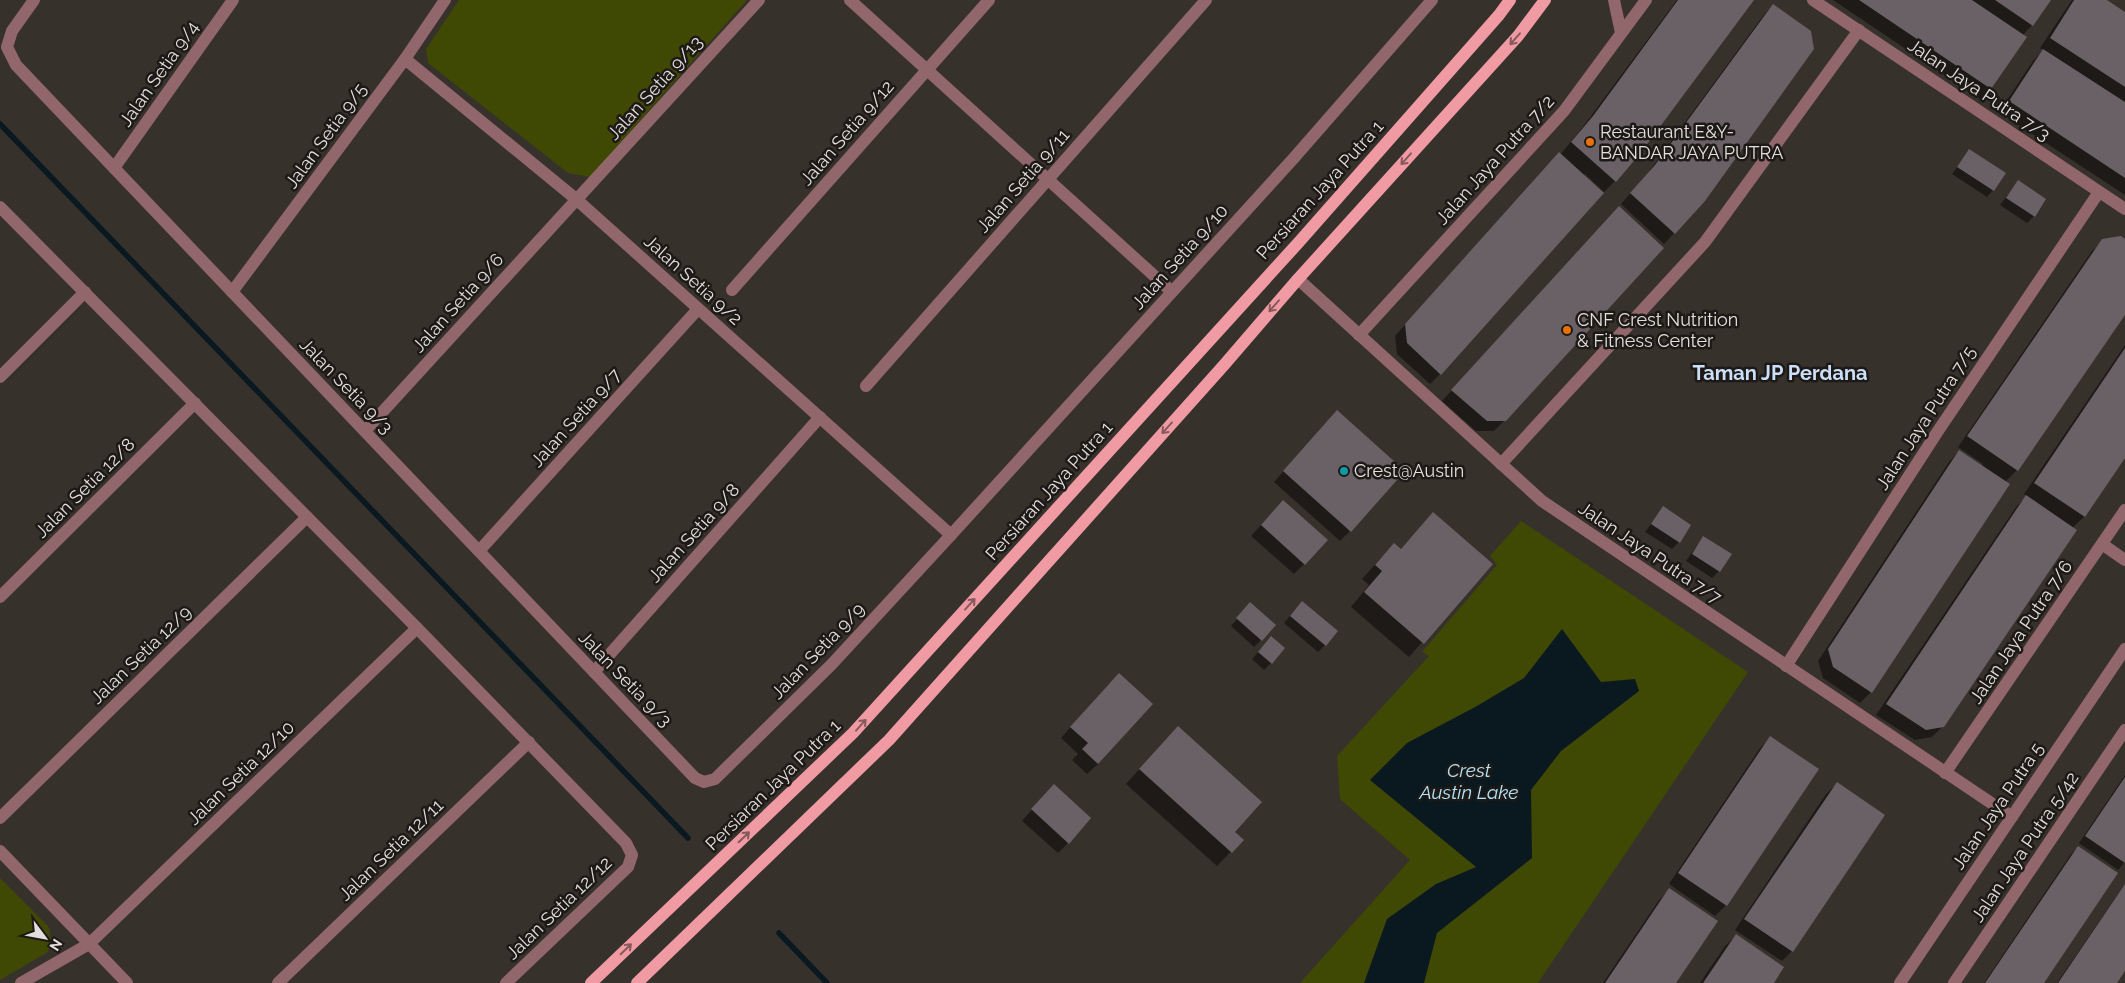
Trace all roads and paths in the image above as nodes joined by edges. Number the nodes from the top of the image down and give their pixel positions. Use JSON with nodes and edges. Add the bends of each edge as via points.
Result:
{"nodes":[{"id":1,"x":34,"y":0,"type":"edge"},
{"id":2,"x":233,"y":0,"type":"edge"},
{"id":3,"x":445,"y":0,"type":"edge"},
{"id":4,"x":758,"y":0,"type":"edge"},
{"id":5,"x":850,"y":0,"type":"edge"},
{"id":6,"x":989,"y":0,"type":"edge"},
{"id":7,"x":1206,"y":0,"type":"edge"},
{"id":8,"x":1432,"y":0,"type":"edge"},
{"id":9,"x":1510,"y":0,"type":"edge"},
{"id":10,"x":1545,"y":0,"type":"edge"},
{"id":11,"x":1614,"y":0,"type":"edge"},
{"id":12,"x":1646,"y":0,"type":"edge"},
{"id":13,"x":1813,"y":0,"type":"edge"},
{"id":14,"x":1859,"y":30,"type":"junction"},
{"id":15,"x":1621,"y":33,"type":"junction"},
{"id":16,"x":405,"y":59,"type":"junction"},
{"id":17,"x":927,"y":69,"type":"junction"},
{"id":18,"x":114,"y":168,"type":"junction"},
{"id":19,"x":1048,"y":179,"type":"junction"},
{"id":20,"x":2099,"y":192,"type":"junction"},
{"id":21,"x":576,"y":199,"type":"junction"},
{"id":22,"x":0,"y":207,"type":"edge"},
{"id":23,"x":2125,"y":209,"type":"edge"},
{"id":24,"x":1298,"y":279,"type":"junction"},
{"id":25,"x":732,"y":290,"type":"dead end"},
{"id":26,"x":85,"y":292,"type":"junction"},
{"id":27,"x":232,"y":292,"type":"junction"},
{"id":28,"x":1172,"y":292,"type":"junction"},
{"id":29,"x":698,"y":309,"type":"junction"},
{"id":30,"x":1359,"y":335,"type":"junction"},
{"id":31,"x":0,"y":377,"type":"edge"},
{"id":32,"x":866,"y":386,"type":"dead end"},
{"id":33,"x":195,"y":403,"type":"junction"},
{"id":34,"x":820,"y":417,"type":"junction"},
{"id":35,"x":365,"y":431,"type":"junction"},
{"id":36,"x":1501,"y":464,"type":"junction"},
{"id":37,"x":2125,"y":510,"type":"edge"},
{"id":38,"x":307,"y":516,"type":"junction"},
{"id":39,"x":951,"y":535,"type":"junction"},
{"id":40,"x":2102,"y":544,"type":"junction"},
{"id":41,"x":479,"y":551,"type":"junction"},
{"id":42,"x":2125,"y":560,"type":"edge"},
{"id":43,"x":0,"y":598,"type":"edge"},
{"id":44,"x":418,"y":628,"type":"junction"},
{"id":45,"x":2125,"y":649,"type":"edge"},
{"id":46,"x":1786,"y":666,"type":"junction"},
{"id":47,"x":594,"y":672,"type":"junction"},
{"id":48,"x":2125,"y":730,"type":"edge"},
{"id":49,"x":529,"y":742,"type":"junction"},
{"id":50,"x":1945,"y":773,"type":"junction"},
{"id":51,"x":704,"y":782,"type":"joint"},
{"id":52,"x":2012,"y":817,"type":"junction"},
{"id":53,"x":0,"y":818,"type":"edge"},
{"id":54,"x":0,"y":851,"type":"edge"},
{"id":55,"x":89,"y":944,"type":"junction"},
{"id":56,"x":21,"y":983,"type":"edge"},
{"id":57,"x":127,"y":983,"type":"edge"},
{"id":58,"x":278,"y":983,"type":"edge"},
{"id":59,"x":506,"y":983,"type":"edge"},
{"id":60,"x":591,"y":983,"type":"edge"},
{"id":61,"x":637,"y":983,"type":"edge"},
{"id":62,"x":1900,"y":983,"type":"edge"},
{"id":63,"x":1954,"y":983,"type":"edge"}],
"edges":[{"from":1,"to":18,"type":"street","name":"Jalan Setia 9/3","via":[[12,32],[7,47],[16,65]]},
{"from":2,"to":18,"type":"street","name":"Jalan Setia 9/4"},
{"from":3,"to":16,"type":"street","name":"Jalan Setia 9/5"},
{"from":4,"to":21,"type":"street","name":"Jalan Setia 9/13"},
{"from":5,"to":17,"type":"street"},
{"from":6,"to":17,"type":"street","name":"Jalan Setia 9/12"},
{"from":7,"to":19,"type":"street","name":"Jalan Setia 9/11"},
{"from":8,"to":28,"type":"street","name":"Jalan Setia 9/10","via":[[1293,160]]},
{"from":60,"to":9,"type":"main road","name":"Persiaran Jaya Putra 1","one_way":true,"via":[[854,733],[1299,242]]},
{"from":10,"to":24,"type":"main road","one_way":true,"via":[[1518,36]]},
{"from":11,"to":15,"type":"street"},
{"from":12,"to":15,"type":"street","name":"Jalan Jaya Putra 7/2"},
{"from":13,"to":14,"type":"street","name":"Jalan Jaya Putra 7/3"},
{"from":14,"to":20,"type":"street","name":"Jalan Jaya Putra 7/3"},
{"from":14,"to":36,"type":"street","via":[[1705,242]]},
{"from":15,"to":30,"type":"street","name":"Jalan Jaya Putra 7/2","via":[[1564,111]]},
{"from":16,"to":21,"type":"street","name":"Jalan Setia 9/2"},
{"from":16,"to":27,"type":"street","name":"Jalan Setia 9/5"},
{"from":17,"to":19,"type":"street"},
{"from":17,"to":25,"type":"street","name":"Jalan Setia 9/12"},
{"from":18,"to":27,"type":"street","name":"Jalan Setia 9/3"},
{"from":19,"to":28,"type":"street"},
{"from":19,"to":32,"type":"street","name":"Jalan Setia 9/11"},
{"from":20,"to":23,"type":"street","name":"Jalan Jaya Putra 7/3"},
{"from":20,"to":46,"type":"street","name":"Jalan Jaya Putra 7/5","via":[[1938,431]]},
{"from":21,"to":29,"type":"street","name":"Jalan Setia 9/2"},
{"from":21,"to":35,"type":"street","name":"Jalan Setia 9/6"},
{"from":22,"to":26,"type":"street"},
{"from":24,"to":30,"type":"street","name":"Jalan Jaya Putra 7/7"},
{"from":24,"to":61,"type":"main road","one_way":true,"via":[[889,740]]},
{"from":26,"to":31,"type":"street"},
{"from":26,"to":33,"type":"street"},
{"from":27,"to":35,"type":"street","name":"Jalan Setia 9/3"},
{"from":28,"to":39,"type":"street","name":"Jalan Setia 9/10"},
{"from":29,"to":34,"type":"street","name":"Jalan Setia 9/2"},
{"from":29,"to":41,"type":"street","name":"Jalan Setia 9/7"},
{"from":30,"to":36,"type":"street","name":"Jalan Jaya Putra 7/7"},
{"from":33,"to":38,"type":"street"},
{"from":33,"to":43,"type":"street","name":"Jalan Setia 12/8"},
{"from":34,"to":39,"type":"street","name":"Jalan Setia 9/2"},
{"from":34,"to":47,"type":"street","name":"Jalan Setia 9/8"},
{"from":35,"to":41,"type":"street","name":"Jalan Setia 9/3"},
{"from":36,"to":46,"type":"street","name":"Jalan Jaya Putra 7/7","via":[[1542,502]]},
{"from":37,"to":40,"type":"street","name":"Jalan Jaya Putra 7/6"},
{"from":38,"to":44,"type":"street"},
{"from":38,"to":53,"type":"street","name":"Jalan Setia 12/9"},
{"from":39,"to":51,"type":"street","name":"Jalan Setia 9/9","via":[[832,664],[715,779]]},
{"from":40,"to":42,"type":"street"},
{"from":40,"to":50,"type":"street","name":"Jalan Jaya Putra 7/6"},
{"from":41,"to":47,"type":"street","name":"Jalan Setia 9/3"},
{"from":44,"to":49,"type":"street"},
{"from":44,"to":55,"type":"street","name":"Jalan Setia 12/10"},
{"from":45,"to":52,"type":"street","name":"Jalan Jaya Putra 5"},
{"from":46,"to":50,"type":"street","name":"Jalan Jaya Putra 7/7"},
{"from":47,"to":51,"type":"street","name":"Jalan Setia 9/3","via":[[695,778]]},
{"from":48,"to":63,"type":"street","name":"Jalan Jaya Putra 5/42"},
{"from":49,"to":58,"type":"street","name":"Jalan Setia 12/11"},
{"from":49,"to":59,"type":"street","name":"Jalan Setia 12/12","via":[[626,843],[632,855],[628,866]]},
{"from":50,"to":52,"type":"street","name":"Jalan Jaya Putra 7/7"},
{"from":52,"to":62,"type":"street","name":"Jalan Jaya Putra 5"},
{"from":54,"to":55,"type":"street"},
{"from":55,"to":56,"type":"street","name":"Jalan Setia 12/10"},
{"from":55,"to":57,"type":"street"}]}
